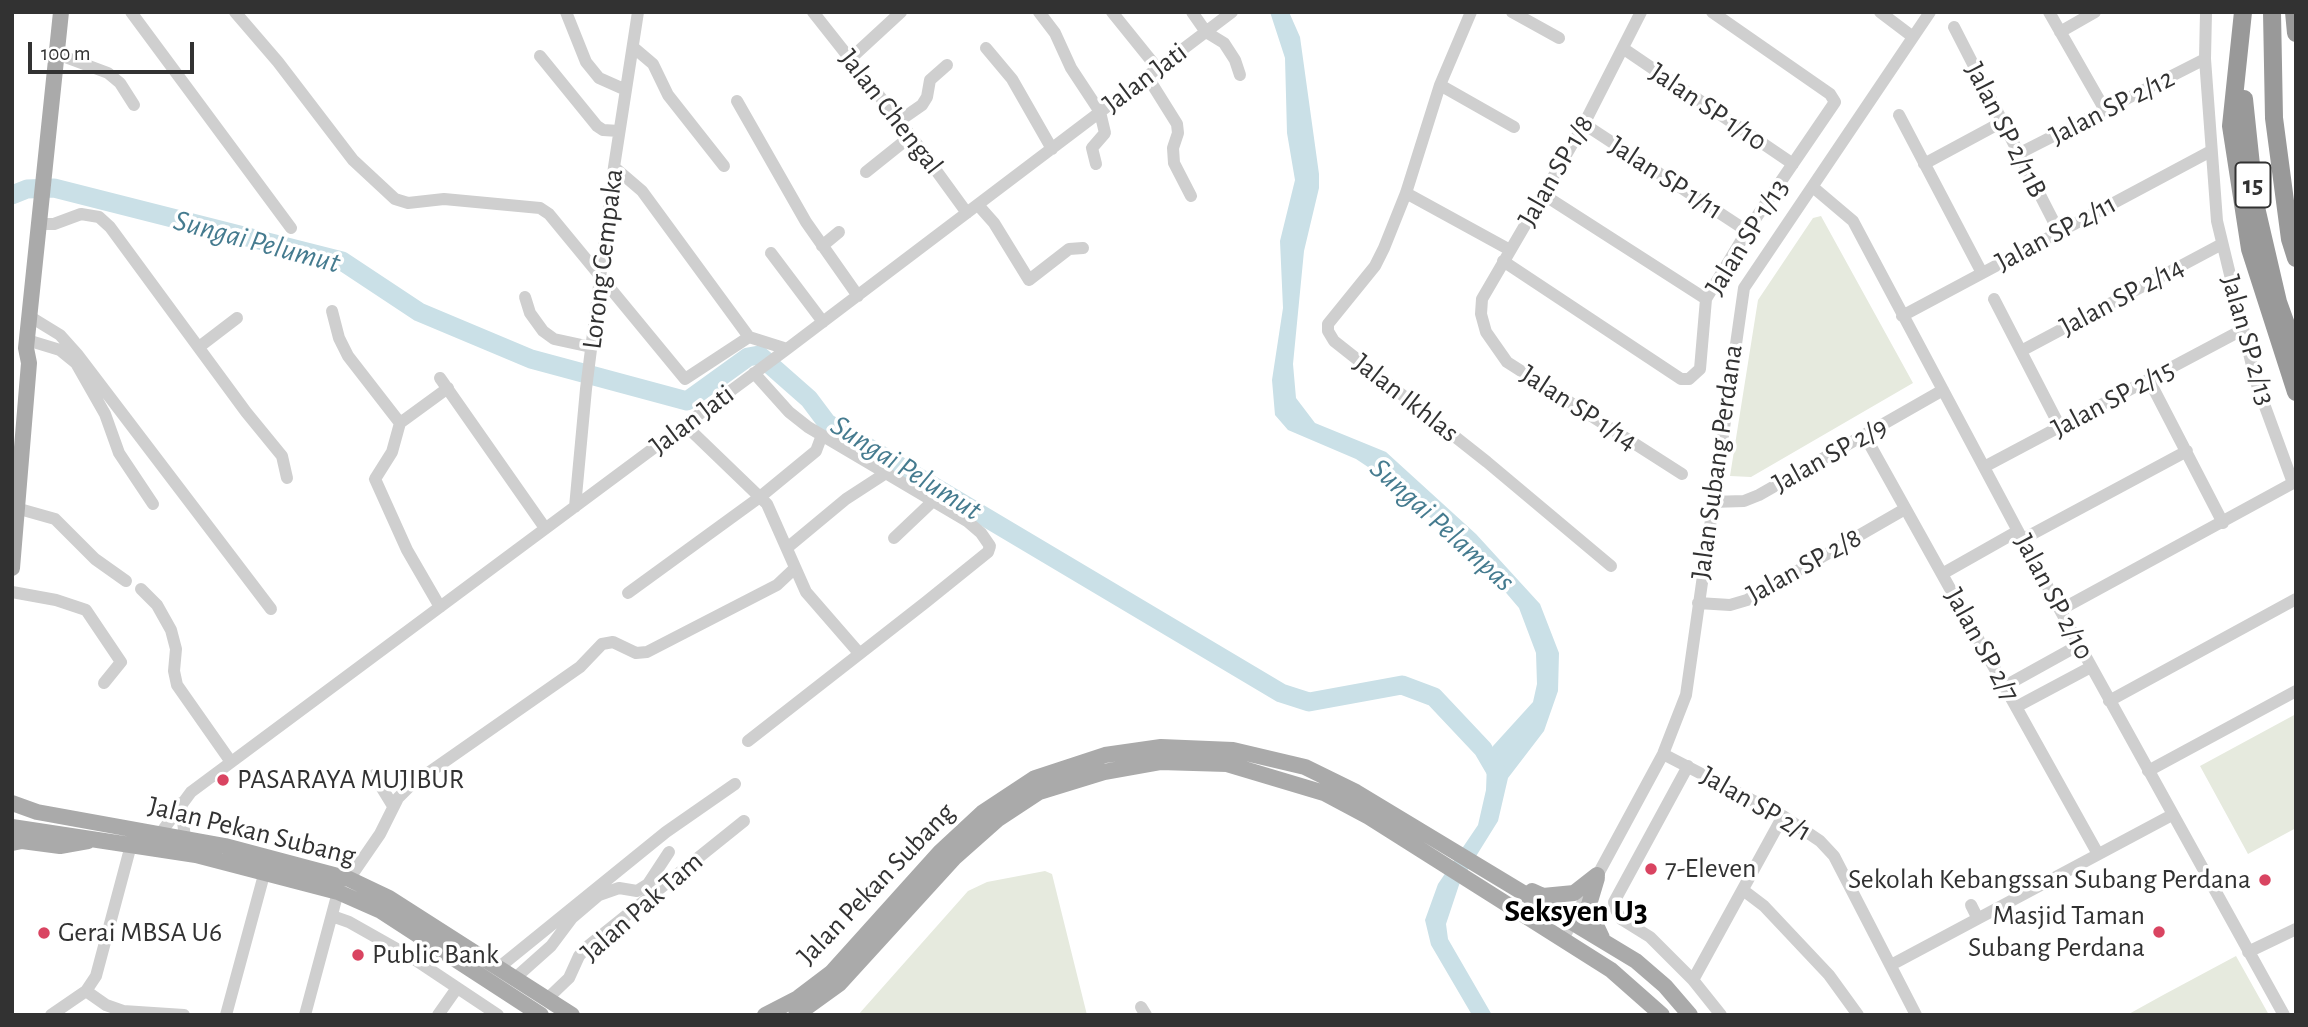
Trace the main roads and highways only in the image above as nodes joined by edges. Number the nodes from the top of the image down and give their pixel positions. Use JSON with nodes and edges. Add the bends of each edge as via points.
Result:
{"nodes":[{"id":1,"x":61,"y":12,"type":"edge"},
{"id":2,"x":2242,"y":12,"type":"edge"},
{"id":3,"x":2272,"y":12,"type":"edge"},
{"id":4,"x":2279,"y":12,"type":"edge"},
{"id":5,"x":2294,"y":12,"type":"edge"},
{"id":6,"x":2296,"y":33,"type":"edge"},
{"id":7,"x":2296,"y":205,"type":"edge"},
{"id":8,"x":2296,"y":258,"type":"edge"},
{"id":9,"x":26,"y":344,"type":"junction"},
{"id":10,"x":2296,"y":353,"type":"edge"},
{"id":11,"x":2296,"y":391,"type":"edge"},
{"id":12,"x":12,"y":435,"type":"edge"},
{"id":13,"x":12,"y":568,"type":"edge"},
{"id":14,"x":12,"y":803,"type":"edge"},
{"id":15,"x":12,"y":827,"type":"edge"},
{"id":16,"x":97,"y":838,"type":"junction"},
{"id":17,"x":12,"y":843,"type":"edge"},
{"id":18,"x":1495,"y":875,"type":"junction"},
{"id":19,"x":1604,"y":940,"type":"junction"},
{"id":20,"x":535,"y":1009,"type":"edge"},
{"id":21,"x":1661,"y":1014,"type":"edge"},
{"id":22,"x":572,"y":1015,"type":"edge"},
{"id":23,"x":765,"y":1015,"type":"edge"},
{"id":24,"x":796,"y":1015,"type":"edge"},
{"id":25,"x":1690,"y":1015,"type":"edge"}],
"edges":[{"from":1,"to":9,"type":"main road"},
{"from":2,"to":10,"type":"highway","bridge":true,"via":[[2244,118],[2255,203],[2278,302]]},
{"from":2,"to":11,"type":"highway","bridge":true,"via":[[2231,126],[2250,249]]},
{"from":3,"to":8,"type":"highway","via":[[2274,118]]},
{"from":4,"to":7,"type":"highway","number":"15","via":[[2279,87]]},
{"from":5,"to":6,"type":"highway"},
{"from":9,"to":12,"type":"main road","via":[[20,359]]},
{"from":9,"to":13,"type":"main road","via":[[29,363]]},
{"from":14,"to":20,"type":"main road","name":"Jalan Pekan Subang","via":[[349,878],[390,898],[514,979]]},
{"from":15,"to":16,"type":"main road","name":"Jalan Pekan Subang"},
{"from":16,"to":17,"type":"main road","via":[[60,846]]},
{"from":16,"to":20,"type":"main road","name":"Jalan Pekan Subang","via":[[196,855],[338,892],[381,911]]},
{"from":18,"to":19,"type":"main road"},
{"from":18,"to":19,"type":"main road","via":[[1543,896],[1558,897],[1574,893],[1597,875],[1588,908]]},
{"from":18,"to":23,"type":"main road","name":"Jalan Pekan Subang","via":[[1305,767],[1233,750],[1161,747],[1105,755],[1035,778],[982,813],[940,852],[831,973]]},
{"from":19,"to":25,"type":"main road","via":[[1665,986]]},
{"from":20,"to":22,"type":"main road","name":"Jalan Pekan Subang"},
{"from":21,"to":24,"type":"main road","name":"Jalan Pekan Subang","via":[[1611,970],[1324,793],[1227,764],[1160,762],[1104,772],[1039,792],[998,819],[954,858],[839,984]]}]}
